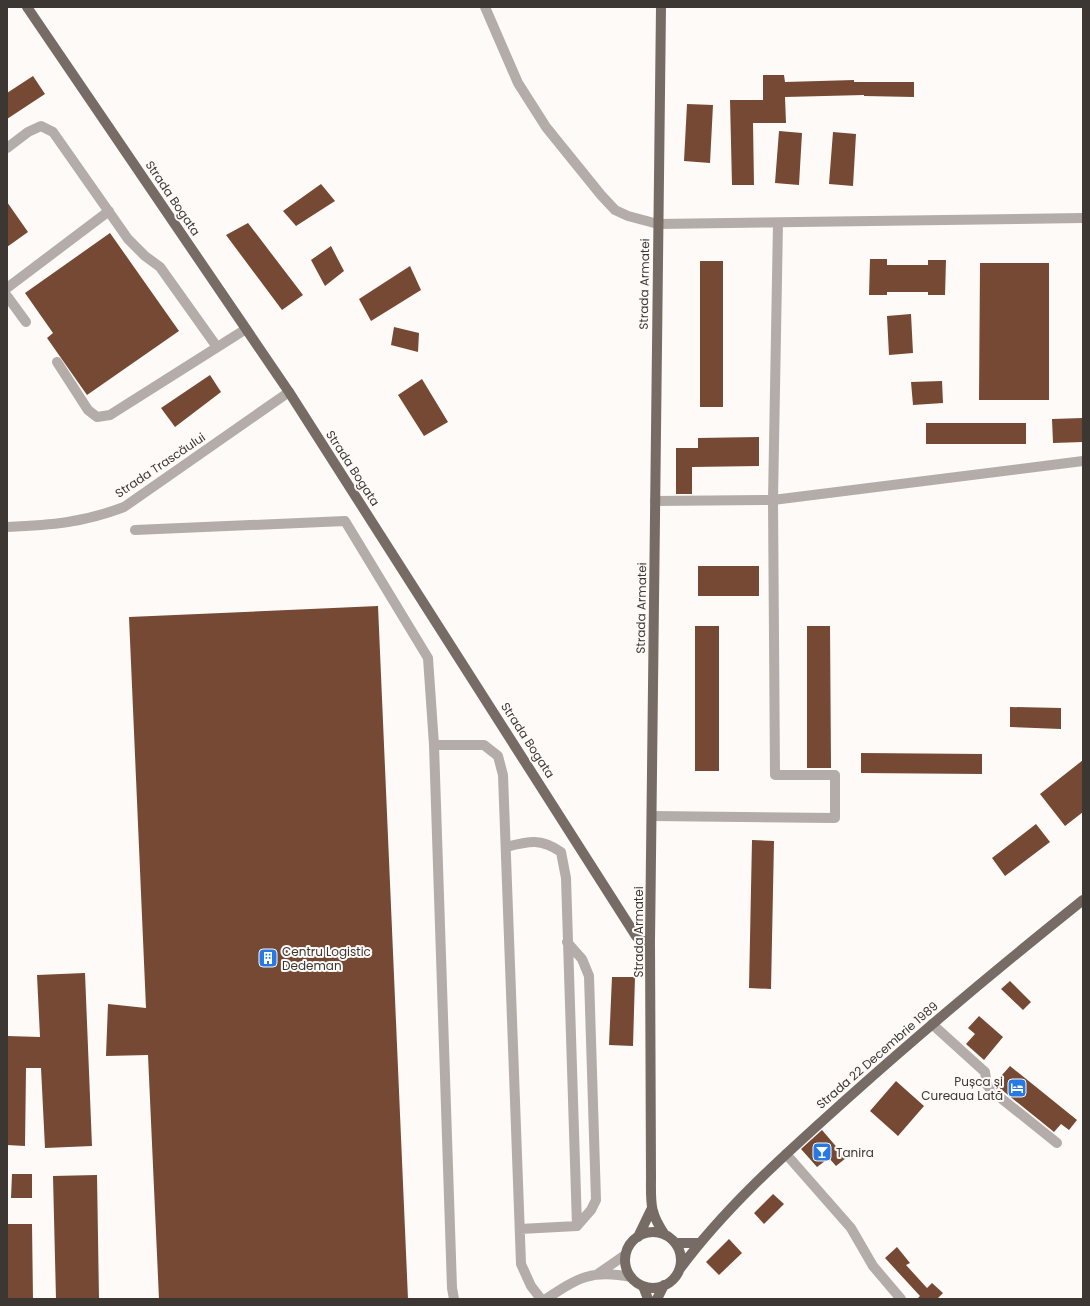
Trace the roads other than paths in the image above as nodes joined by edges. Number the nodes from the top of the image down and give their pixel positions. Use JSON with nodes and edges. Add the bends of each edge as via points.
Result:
{"nodes":[{"id":1,"x":28,"y":7,"type":"edge"},
{"id":2,"x":485,"y":7,"type":"edge"},
{"id":3,"x":661,"y":7,"type":"edge"},
{"id":4,"x":7,"y":148,"type":"edge"},
{"id":5,"x":108,"y":211,"type":"junction"},
{"id":6,"x":1083,"y":218,"type":"edge"},
{"id":7,"x":778,"y":223,"type":"junction"},
{"id":8,"x":658,"y":224,"type":"junction"},
{"id":9,"x":7,"y":288,"type":"edge"},
{"id":10,"x":7,"y":296,"type":"edge"},
{"id":11,"x":26,"y":322,"type":"dead end"},
{"id":12,"x":246,"y":329,"type":"junction"},
{"id":13,"x":217,"y":348,"type":"junction"},
{"id":14,"x":57,"y":362,"type":"dead end"},
{"id":15,"x":289,"y":392,"type":"junction"},
{"id":16,"x":1083,"y":461,"type":"edge"},
{"id":17,"x":773,"y":500,"type":"junction"},
{"id":18,"x":655,"y":501,"type":"junction"},
{"id":19,"x":7,"y":527,"type":"edge"},
{"id":20,"x":135,"y":530,"type":"dead end"},
{"id":21,"x":434,"y":744,"type":"junction"},
{"id":22,"x":652,"y":816,"type":"junction"},
{"id":23,"x":506,"y":847,"type":"junction"},
{"id":24,"x":1083,"y":900,"type":"edge"},
{"id":25,"x":650,"y":941,"type":"junction"},
{"id":26,"x":567,"y":942,"type":"junction"},
{"id":27,"x":932,"y":1024,"type":"junction"},
{"id":28,"x":1058,"y":1143,"type":"dead end"},
{"id":29,"x":786,"y":1154,"type":"junction"},
{"id":30,"x":651,"y":1210,"type":"junction"},
{"id":31,"x":577,"y":1226,"type":"junction"},
{"id":32,"x":520,"y":1229,"type":"junction"},
{"id":33,"x":665,"y":1235,"type":"junction"},
{"id":34,"x":638,"y":1237,"type":"junction"},
{"id":35,"x":676,"y":1243,"type":"junction"},
{"id":36,"x":699,"y":1243,"type":"junction"},
{"id":37,"x":625,"y":1255,"type":"junction"},
{"id":38,"x":679,"y":1270,"type":"junction"},
{"id":39,"x":599,"y":1273,"type":"junction"},
{"id":40,"x":631,"y":1276,"type":"junction"},
{"id":41,"x":664,"y":1285,"type":"junction"},
{"id":42,"x":644,"y":1286,"type":"junction"},
{"id":43,"x":454,"y":1299,"type":"edge"},
{"id":44,"x":541,"y":1299,"type":"edge"},
{"id":45,"x":546,"y":1299,"type":"edge"},
{"id":46,"x":648,"y":1299,"type":"edge"},
{"id":47,"x":657,"y":1299,"type":"edge"},
{"id":48,"x":901,"y":1299,"type":"edge"}],
"edges":[{"from":1,"to":12,"type":"main road","name":"Strada Bogata"},
{"from":2,"to":8,"type":"street","via":[[518,83],[546,127],[616,210]]},
{"from":3,"to":8,"type":"main road","name":"Strada Armatei"},
{"from":4,"to":5,"type":"street","via":[[28,132],[41,126],[53,132]]},
{"from":5,"to":9,"type":"street"},
{"from":5,"to":13,"type":"street","via":[[128,239],[160,267]]},
{"from":6,"to":7,"type":"street"},
{"from":7,"to":8,"type":"street"},
{"from":7,"to":17,"type":"street"},
{"from":8,"to":18,"type":"main road","name":"Strada Armatei"},
{"from":10,"to":11,"type":"street"},
{"from":12,"to":13,"type":"street"},
{"from":12,"to":15,"type":"main road","name":"Strada Bogata"},
{"from":13,"to":14,"type":"street","via":[[110,415],[97,417],[88,410]]},
{"from":15,"to":19,"type":"street","name":"Strada Trascăului","via":[[124,507],[99,516],[61,524]]},
{"from":15,"to":25,"type":"main road","name":"Strada Bogata","via":[[636,936],[641,941]]},
{"from":16,"to":17,"type":"street"},
{"from":17,"to":18,"type":"street"},
{"from":17,"to":22,"type":"street","via":[[775,775],[835,776],[835,818]]},
{"from":18,"to":22,"type":"main road","name":"Strada Armatei"},
{"from":20,"to":21,"type":"street","via":[[345,521],[428,658]]},
{"from":21,"to":23,"type":"street","via":[[484,745],[498,756],[503,775]]},
{"from":21,"to":43,"type":"street","via":[[451,1272]]},
{"from":22,"to":25,"type":"main road","name":"Strada Armatei"},
{"from":23,"to":26,"type":"street","via":[[528,841],[549,844],[561,852],[566,878]]},
{"from":23,"to":32,"type":"street"},
{"from":24,"to":27,"type":"main road","name":"Strada 22 Decembrie 1989"},
{"from":25,"to":30,"type":"main road","name":"Strada Armatei"},
{"from":26,"to":31,"type":"street"},
{"from":26,"to":31,"type":"street","via":[[582,959],[589,976],[596,1200]]},
{"from":27,"to":28,"type":"street","via":[[985,1072],[987,1085],[992,1092]]},
{"from":27,"to":29,"type":"main road","name":"Strada 22 Decembrie 1989"},
{"from":29,"to":36,"type":"main road","name":"Strada 22 Decembrie 1989"},
{"from":29,"to":48,"type":"street","via":[[851,1228],[873,1266]]},
{"from":30,"to":33,"type":"main road","name":"Strada Armatei"},
{"from":30,"to":34,"type":"main road","name":"Strada Armatei"},
{"from":31,"to":32,"type":"street"},
{"from":32,"to":44,"type":"street","via":[[521,1264],[531,1286]]},
{"from":33,"to":34,"type":"main road","via":[[651,1232]]},
{"from":33,"to":35,"type":"main road"},
{"from":34,"to":37,"type":"main road","via":[[628,1246]]},
{"from":35,"to":36,"type":"main road"},
{"from":35,"to":38,"type":"main road","via":[[681,1261]]},
{"from":36,"to":38,"type":"main road","name":"Strada 22 Decembrie 1989"},
{"from":37,"to":39,"type":"street"},
{"from":37,"to":40,"type":"main road","via":[[625,1264]]},
{"from":38,"to":41,"type":"main road","via":[[674,1278]]},
{"from":39,"to":40,"type":"street"},
{"from":39,"to":45,"type":"street","via":[[577,1279]]},
{"from":40,"to":42,"type":"main road"},
{"from":41,"to":42,"type":"main road","via":[[654,1288]]},
{"from":41,"to":47,"type":"main road"},
{"from":42,"to":46,"type":"main road"}]}
